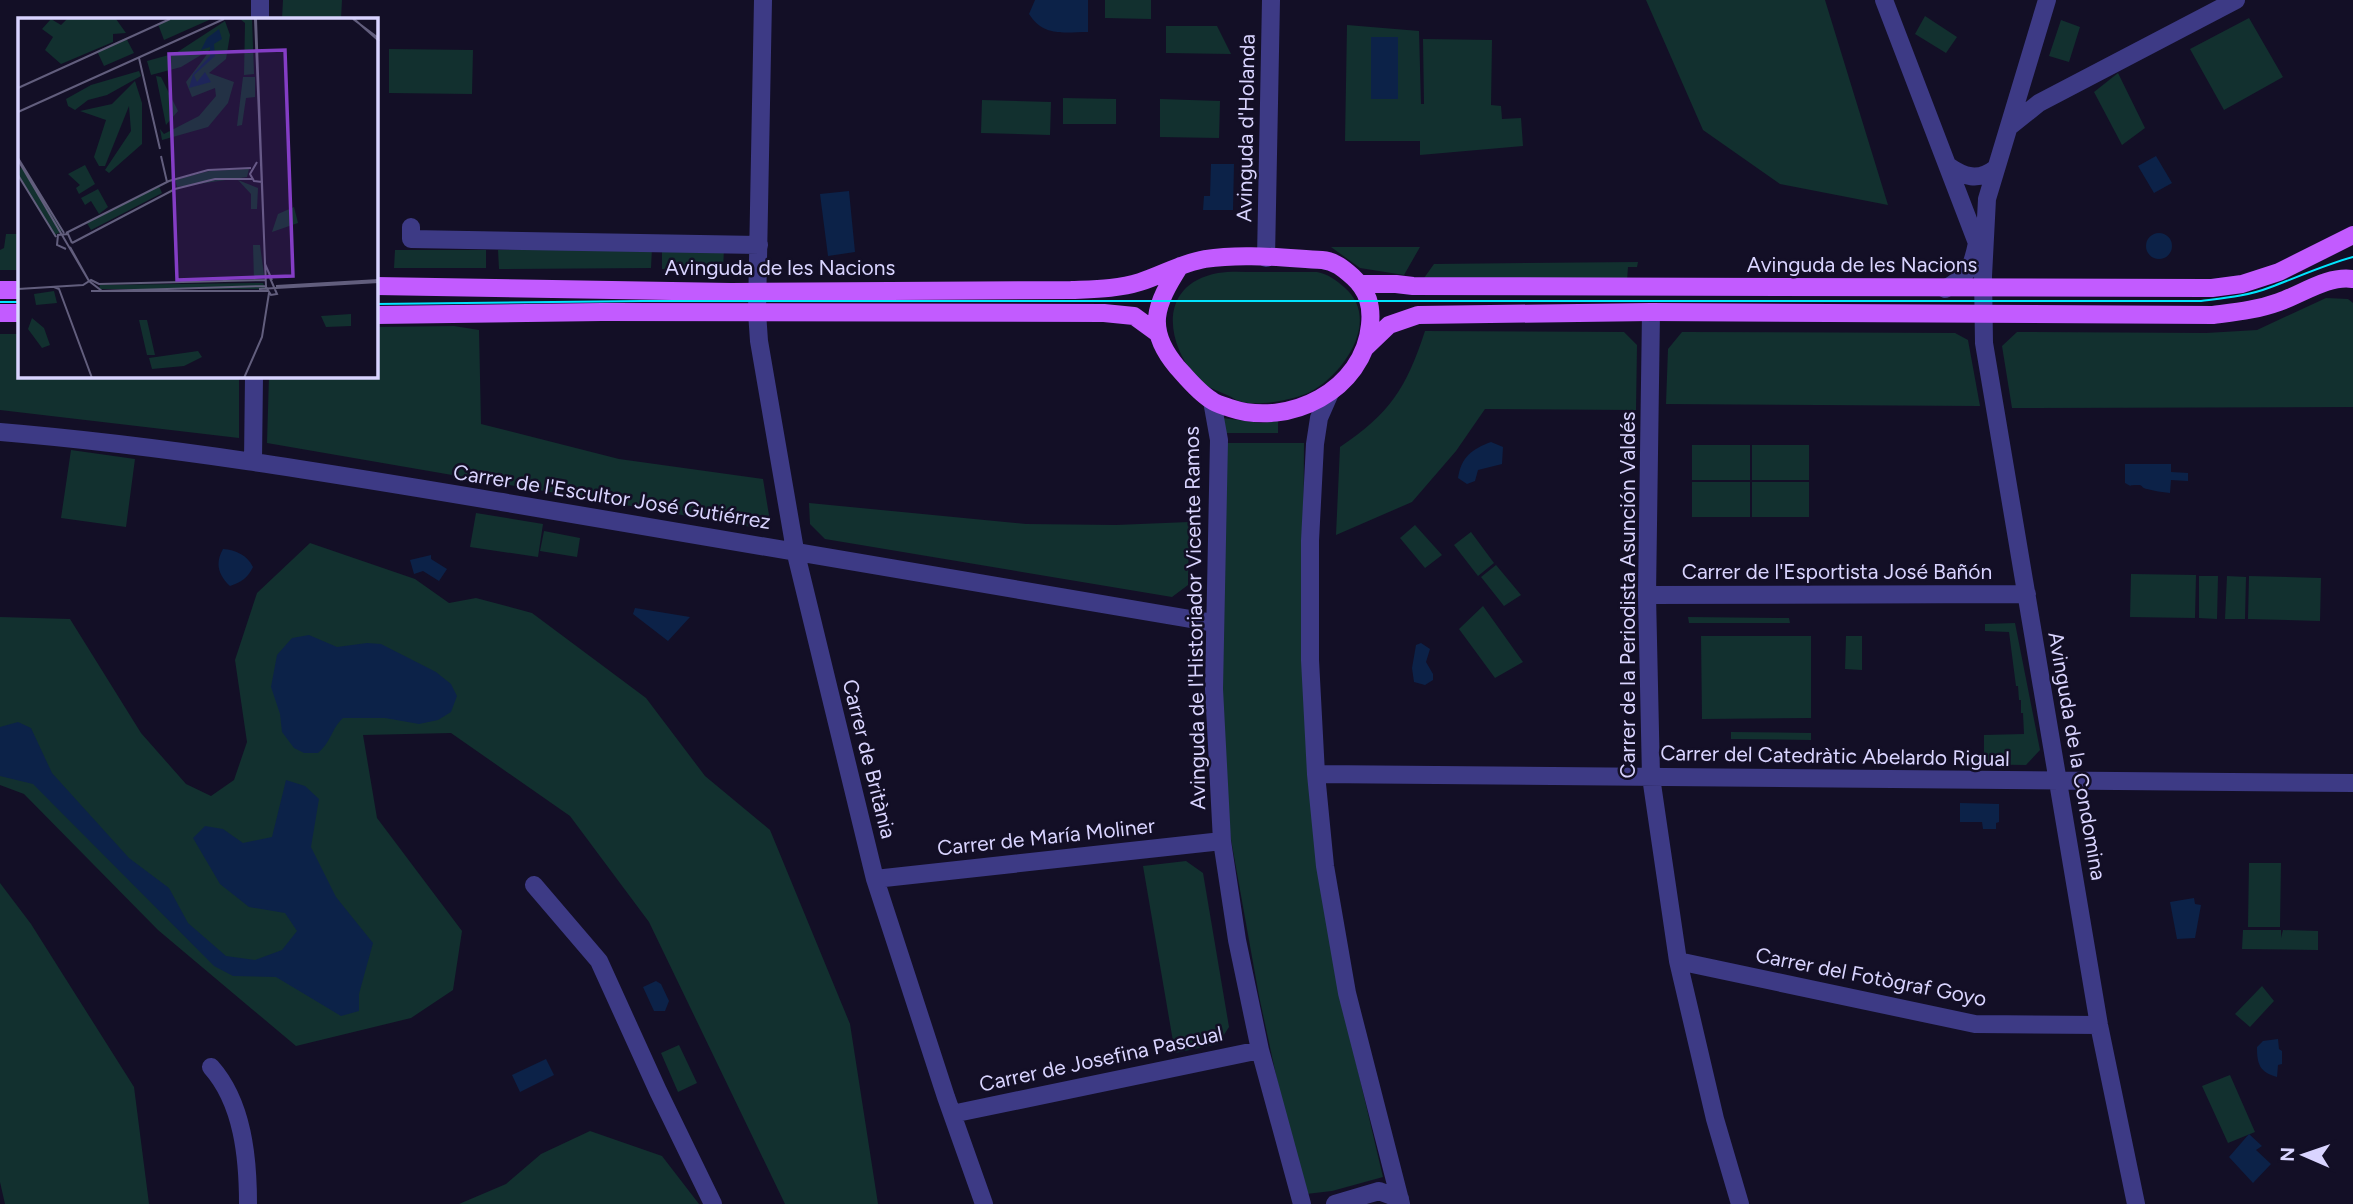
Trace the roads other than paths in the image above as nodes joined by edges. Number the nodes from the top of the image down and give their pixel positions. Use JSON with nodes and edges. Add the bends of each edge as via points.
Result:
{"nodes":[{"id":1,"x":260,"y":0,"type":"edge"},
{"id":2,"x":763,"y":0,"type":"edge"},
{"id":3,"x":1271,"y":0,"type":"edge"},
{"id":4,"x":1884,"y":0,"type":"edge"},
{"id":5,"x":2047,"y":0,"type":"edge"},
{"id":6,"x":2236,"y":0,"type":"edge"},
{"id":7,"x":260,"y":18,"type":"edge"},
{"id":8,"x":2009,"y":127,"type":"junction"},
{"id":9,"x":1947,"y":165,"type":"junction"},
{"id":10,"x":1996,"y":169,"type":"junction"},
{"id":11,"x":411,"y":227,"type":"dead end"},
{"id":12,"x":2353,"y":235,"type":"edge"},
{"id":13,"x":1977,"y":243,"type":"junction"},
{"id":14,"x":759,"y":245,"type":"junction"},
{"id":15,"x":1266,"y":258,"type":"junction"},
{"id":16,"x":1180,"y":267,"type":"junction"},
{"id":17,"x":2353,"y":279,"type":"edge"},
{"id":18,"x":1983,"y":281,"type":"junction"},
{"id":19,"x":1360,"y":284,"type":"junction"},
{"id":20,"x":378,"y":286,"type":"edge"},
{"id":21,"x":1945,"y":289,"type":"junction"},
{"id":22,"x":0,"y":290,"type":"edge"},
{"id":23,"x":18,"y":290,"type":"edge"},
{"id":24,"x":758,"y":291,"type":"junction"},
{"id":25,"x":757,"y":312,"type":"junction"},
{"id":26,"x":1651,"y":312,"type":"junction"},
{"id":27,"x":0,"y":313,"type":"edge"},
{"id":28,"x":18,"y":313,"type":"edge"},
{"id":29,"x":1984,"y":314,"type":"junction"},
{"id":30,"x":378,"y":315,"type":"edge"},
{"id":31,"x":1156,"y":332,"type":"junction"},
{"id":32,"x":1366,"y":347,"type":"junction"},
{"id":33,"x":254,"y":378,"type":"edge"},
{"id":34,"x":1330,"y":393,"type":"junction"},
{"id":35,"x":1212,"y":401,"type":"junction"},
{"id":36,"x":0,"y":432,"type":"edge"},
{"id":37,"x":253,"y":461,"type":"junction"},
{"id":38,"x":795,"y":550,"type":"junction"},
{"id":39,"x":2027,"y":594,"type":"junction"},
{"id":40,"x":1647,"y":595,"type":"junction"},
{"id":41,"x":1214,"y":623,"type":"junction"},
{"id":42,"x":1317,"y":774,"type":"junction"},
{"id":43,"x":1651,"y":777,"type":"junction"},
{"id":44,"x":2059,"y":781,"type":"junction"},
{"id":45,"x":2353,"y":783,"type":"edge"},
{"id":46,"x":1222,"y":841,"type":"junction"},
{"id":47,"x":875,"y":879,"type":"junction"},
{"id":48,"x":534,"y":885,"type":"dead end"},
{"id":49,"x":1678,"y":961,"type":"junction"},
{"id":50,"x":2099,"y":1025,"type":"junction"},
{"id":51,"x":1259,"y":1050,"type":"junction"},
{"id":52,"x":211,"y":1067,"type":"dead end"},
{"id":53,"x":952,"y":1114,"type":"junction"},
{"id":54,"x":1401,"y":1202,"type":"edge"},
{"id":55,"x":247,"y":1204,"type":"edge"},
{"id":56,"x":713,"y":1204,"type":"edge"},
{"id":57,"x":984,"y":1204,"type":"edge"},
{"id":58,"x":1302,"y":1204,"type":"edge"},
{"id":59,"x":1335,"y":1204,"type":"edge"},
{"id":60,"x":1740,"y":1204,"type":"edge"},
{"id":61,"x":2136,"y":1204,"type":"edge"}],
"edges":[{"from":1,"to":7,"type":"street"},
{"from":2,"to":14,"type":"street","name":"Carrer de Britània"},
{"from":3,"to":15,"type":"street","name":"Avinguda d'Holanda"},
{"from":4,"to":9,"type":"street"},
{"from":5,"to":8,"type":"street"},
{"from":6,"to":8,"type":"street","via":[[2039,103]]},
{"from":8,"to":10,"type":"street"},
{"from":9,"to":10,"type":"street","via":[[1971,178]]},
{"from":9,"to":13,"type":"street"},
{"from":10,"to":18,"type":"street","via":[[1987,199]]},
{"from":11,"to":14,"type":"street","name":"Avinguda de les Nacions","via":[[411,239]]},
{"from":12,"to":18,"type":"main road","name":"Avinguda de les Nacions","via":[[2279,272],[2232,286]]},
{"from":13,"to":18,"type":"street"},
{"from":13,"to":21,"type":"street","via":[[1968,273]]},
{"from":14,"to":24,"type":"street","name":"Carrer de Britània"},
{"from":15,"to":16,"type":"main road","via":[[1212,258]]},
{"from":15,"to":19,"type":"main road","via":[[1331,261]]},
{"from":16,"to":24,"type":"main road","name":"Avinguda de les Nacions","via":[[1138,283],[1103,289]]},
{"from":16,"to":31,"type":"main road","via":[[1167,286]]},
{"from":17,"to":29,"type":"main road","via":[[2336,278],[2280,302],[2236,313]]},
{"from":18,"to":21,"type":"main road","name":"Avinguda de les Nacions"},
{"from":18,"to":29,"type":"street","name":"Avinguda de la Condomina"},
{"from":19,"to":21,"type":"main road","name":"Avinguda de les Nacions"},
{"from":19,"to":32,"type":"main road","via":[[1371,309]]},
{"from":20,"to":24,"type":"main road","name":"Avinguda de les Nacions"},
{"from":22,"to":23,"type":"main road"},
{"from":24,"to":25,"type":"street","name":"Carrer de Britània"},
{"from":25,"to":30,"type":"main road","name":"Avinguda de les Nacions"},
{"from":25,"to":31,"type":"main road","name":"Avinguda de les Nacions","via":[[1104,313],[1134,316]]},
{"from":25,"to":38,"type":"street","name":"Carrer de Britània"},
{"from":26,"to":29,"type":"main road"},
{"from":26,"to":32,"type":"main road","via":[[1418,315],[1389,325]]},
{"from":26,"to":40,"type":"street","name":"Carrer de la Periodista Asunción Valdés"},
{"from":27,"to":28,"type":"main road"},
{"from":29,"to":39,"type":"street","name":"Avinguda de la Condomina","via":[[1984,343]]},
{"from":31,"to":35,"type":"main road","via":[[1169,357]]},
{"from":32,"to":34,"type":"main road","via":[[1352,372]]},
{"from":33,"to":37,"type":"street"},
{"from":34,"to":35,"type":"main road","via":[[1304,407],[1272,414],[1246,413]]},
{"from":34,"to":42,"type":"street","via":[[1315,444],[1310,541],[1310,660]]},
{"from":35,"to":41,"type":"street","name":"Avinguda de l'Historiador Vicente Ramos","via":[[1219,440]]},
{"from":36,"to":37,"type":"street","name":"Carrer de l'Escultor José Gutiérrez"},
{"from":37,"to":38,"type":"street","name":"Carrer de l'Escultor José Gutiérrez"},
{"from":38,"to":41,"type":"street","name":"Carrer de l'Escultor José Gutiérrez"},
{"from":38,"to":47,"type":"street","name":"Carrer de Britània"},
{"from":39,"to":40,"type":"street","name":"Carrer de l'Esportista José Bañón"},
{"from":39,"to":44,"type":"street","name":"Avinguda de la Condomina"},
{"from":40,"to":43,"type":"street","name":"Carrer de la Periodista Asunción Valdés"},
{"from":41,"to":46,"type":"street","name":"Avinguda de l'Historiador Vicente Ramos"},
{"from":42,"to":43,"type":"street","name":"Carrer del Catedràtic Abelardo Rigual"},
{"from":42,"to":54,"type":"street","via":[[1325,866],[1347,993]]},
{"from":43,"to":44,"type":"street","name":"Carrer del Catedràtic Abelardo Rigual"},
{"from":43,"to":49,"type":"street","name":"Carrer de la Periodista Asunción Valdés"},
{"from":44,"to":45,"type":"street","name":"Carrer del Catedràtic Abelardo Rigual"},
{"from":44,"to":50,"type":"street","name":"Avinguda de la Condomina"},
{"from":46,"to":47,"type":"street","name":"Carrer de María Moliner"},
{"from":46,"to":51,"type":"street","name":"Avinguda de l'Historiador Vicente Ramos"},
{"from":47,"to":53,"type":"street","name":"Carrer de Britània"},
{"from":48,"to":56,"type":"street","via":[[599,961]]},
{"from":49,"to":50,"type":"street","name":"Carrer del Fotògraf Goyo","via":[[1975,1024]]},
{"from":49,"to":60,"type":"street","name":"Carrer de la Periodista Asunción Valdés","via":[[1714,1119]]},
{"from":50,"to":61,"type":"street","name":"Avinguda de la Condomina"},
{"from":51,"to":53,"type":"street","name":"Carrer de Josefina Pascual"},
{"from":51,"to":58,"type":"street","name":"Avinguda de l'Historiador Vicente Ramos"},
{"from":52,"to":55,"type":"street","via":[[221,1078],[240,1127],[248,1167]]},
{"from":53,"to":57,"type":"street","name":"Carrer de Britània"},
{"from":54,"to":59,"type":"street","via":[[1379,1191]]}]}
